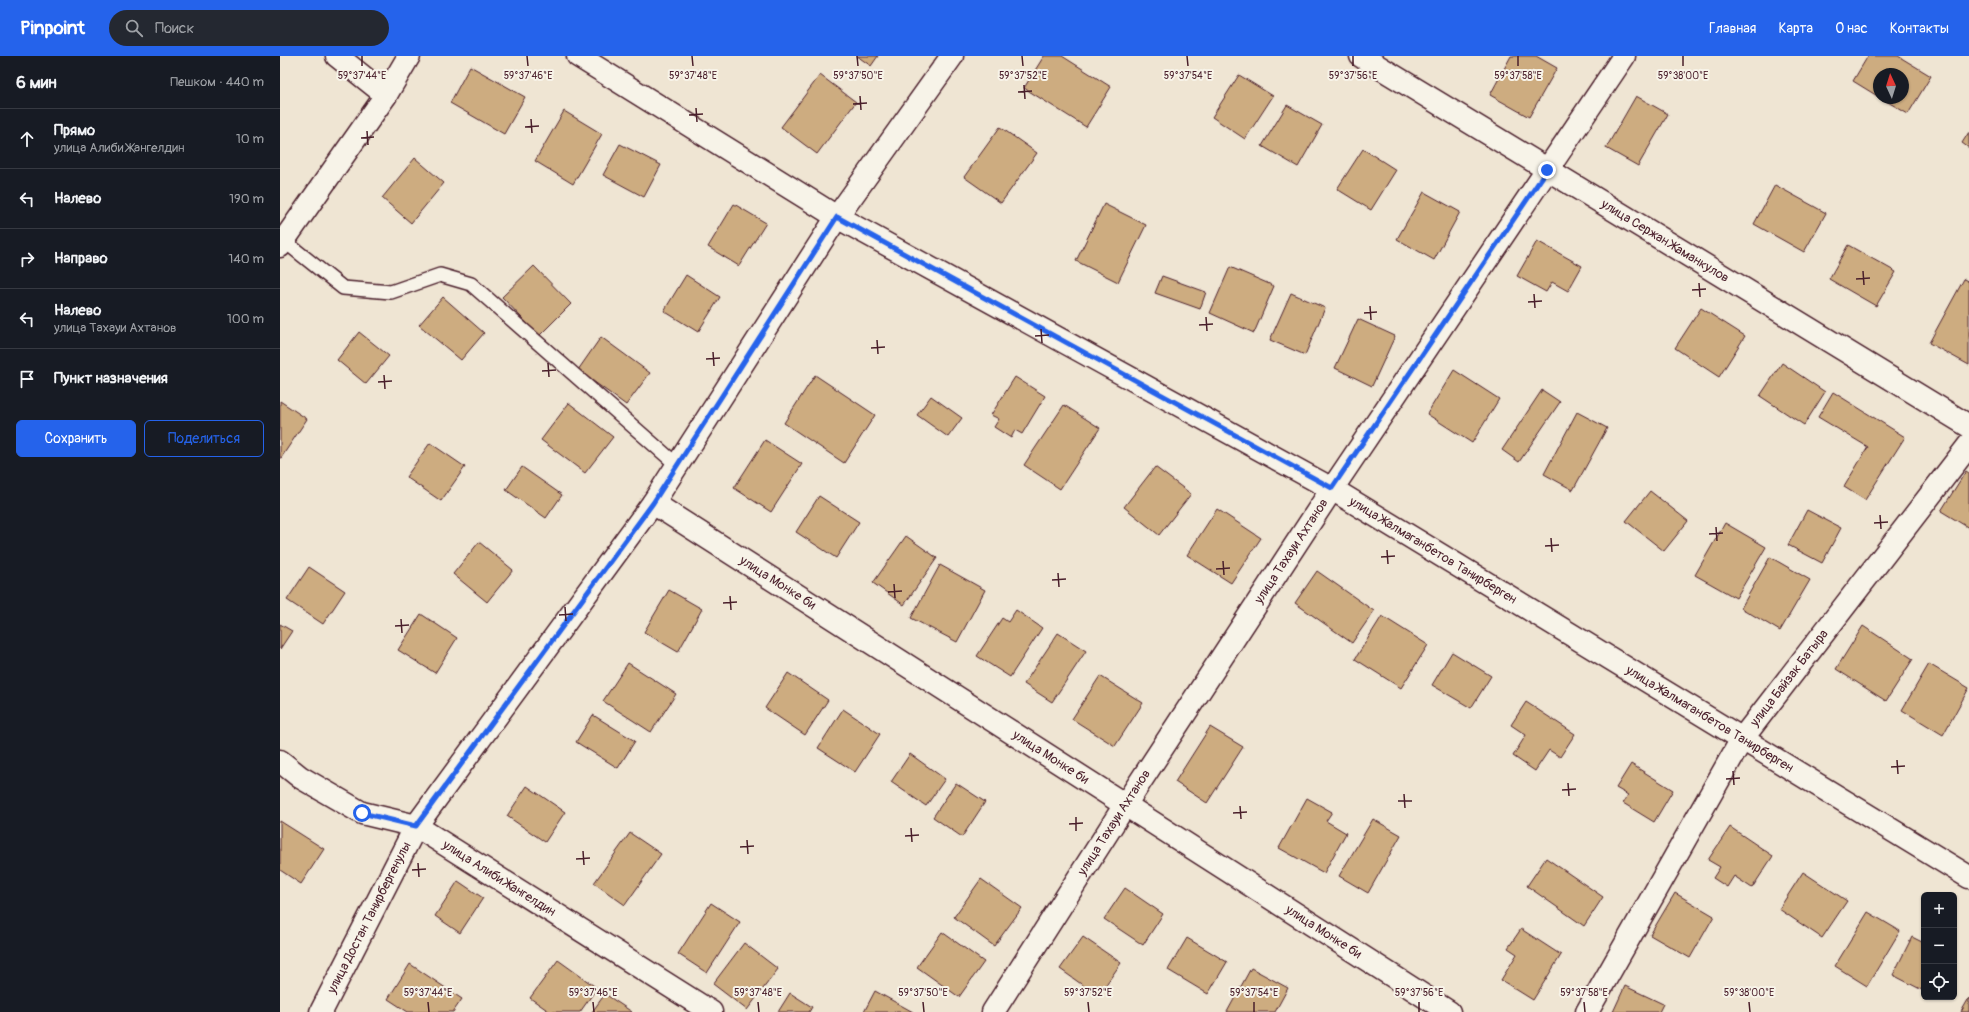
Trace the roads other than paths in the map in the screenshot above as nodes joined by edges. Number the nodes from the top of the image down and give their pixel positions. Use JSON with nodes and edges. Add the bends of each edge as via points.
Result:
{"nodes":[{"id":1,"x":337,"y":56,"type":"edge"},
{"id":2,"x":410,"y":56,"type":"edge"},
{"id":3,"x":578,"y":56,"type":"edge"},
{"id":4,"x":952,"y":56,"type":"edge"},
{"id":5,"x":1361,"y":56,"type":"edge"},
{"id":6,"x":1624,"y":56,"type":"edge"},
{"id":7,"x":386,"y":95,"type":"junction"},
{"id":8,"x":1547,"y":170,"type":"junction"},
{"id":9,"x":837,"y":217,"type":"junction"},
{"id":10,"x":282,"y":243,"type":"edge"},
{"id":11,"x":1969,"y":426,"type":"edge"},
{"id":12,"x":1969,"y":445,"type":"edge"},
{"id":13,"x":677,"y":465,"type":"junction"},
{"id":14,"x":1332,"y":488,"type":"junction"},
{"id":15,"x":653,"y":503,"type":"junction"},
{"id":16,"x":1742,"y":739,"type":"junction"},
{"id":17,"x":280,"y":761,"type":"edge"},
{"id":18,"x":1125,"y":804,"type":"junction"},
{"id":19,"x":416,"y":826,"type":"junction"},
{"id":20,"x":1969,"y":877,"type":"edge"},
{"id":21,"x":321,"y":1012,"type":"edge"},
{"id":22,"x":711,"y":1012,"type":"edge"},
{"id":23,"x":993,"y":1012,"type":"edge"},
{"id":24,"x":1449,"y":1012,"type":"edge"},
{"id":25,"x":1587,"y":1012,"type":"edge"}],
"edges":[{"from":1,"to":7,"type":"street"},
{"from":2,"to":7,"type":"street"},
{"from":3,"to":9,"type":"street","name":"улица Жалмаганбетов Танирберген"},
{"from":4,"to":9,"type":"street","name":"улица Достан Танирбергенулы"},
{"from":5,"to":8,"type":"street","name":"улица Сержан Жаманкулов"},
{"from":6,"to":8,"type":"street","name":"улица Тахауи Ахтанов"},
{"from":7,"to":10,"type":"street"},
{"from":8,"to":11,"type":"street","name":"улица Сержан Жаманкулов"},
{"from":8,"to":14,"type":"street","name":"улица Тахауи Ахтанов"},
{"from":9,"to":13,"type":"street","name":"улица Достан Танирбергенулы"},
{"from":9,"to":14,"type":"street","name":"улица Жалмаганбетов Танирберген"},
{"from":10,"to":13,"type":"lane","via":[[343,288],[390,292],[440,275],[471,284]]},
{"from":12,"to":16,"type":"street","name":"улица Байзак Батыра"},
{"from":13,"to":15,"type":"street","name":"улица Достан Танирбергенулы"},
{"from":14,"to":16,"type":"street","name":"улица Жалмаганбетов Танирберген"},
{"from":14,"to":18,"type":"street","name":"улица Тахауи Ахтанов"},
{"from":15,"to":18,"type":"street","name":"улица Монке би"},
{"from":15,"to":19,"type":"street","name":"улица Достан Танирбергенулы"},
{"from":16,"to":20,"type":"street","name":"улица Жалмаганбетов Танирберген"},
{"from":16,"to":25,"type":"street","name":"улица Байзак Батыра"},
{"from":17,"to":19,"type":"street","name":"улица Алиби Жангелдин","via":[[300,777],[362,813]]},
{"from":18,"to":23,"type":"street","name":"улица Тахауи Ахтанов"},
{"from":18,"to":24,"type":"street","name":"улица Монке би"},
{"from":19,"to":21,"type":"street","name":"улица Достан Танирбергенулы"},
{"from":19,"to":22,"type":"street","name":"улица Алиби Жангелдин"}]}
